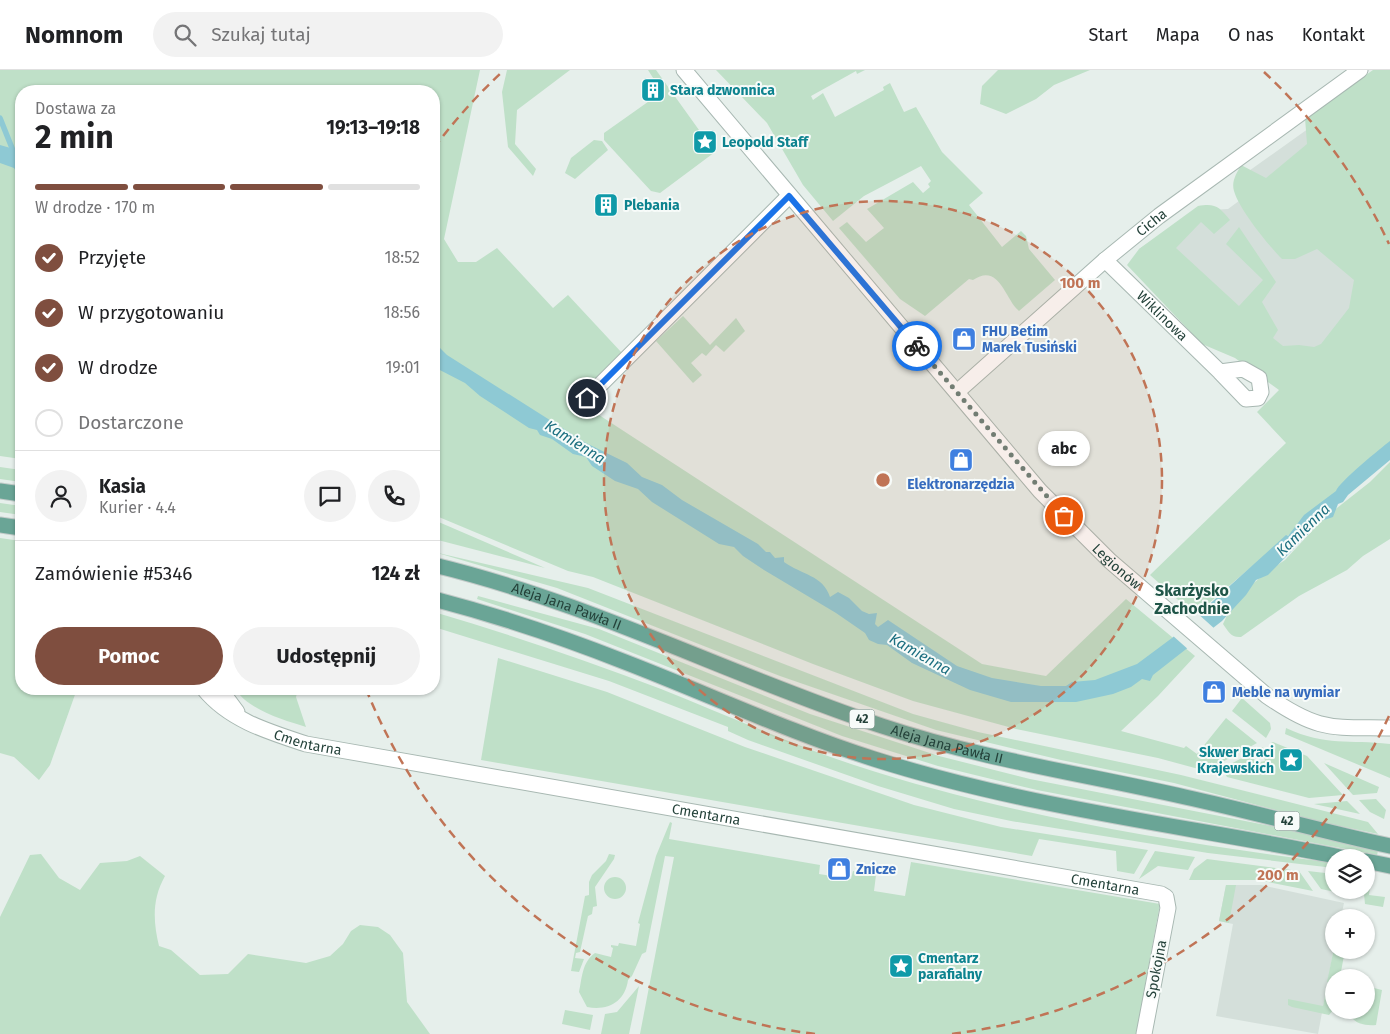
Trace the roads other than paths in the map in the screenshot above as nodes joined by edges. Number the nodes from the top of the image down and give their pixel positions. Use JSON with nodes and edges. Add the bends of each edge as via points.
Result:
{"nodes":[{"id":1,"x":684,"y":70,"type":"edge"},
{"id":2,"x":1360,"y":70,"type":"edge"},
{"id":3,"x":789,"y":196,"type":"junction"},
{"id":4,"x":1105,"y":260,"type":"junction"},
{"id":5,"x":1220,"y":372,"type":"dead end"},
{"id":6,"x":957,"y":392,"type":"junction"},
{"id":7,"x":587,"y":398,"type":"dead end"},
{"id":8,"x":0,"y":491,"type":"edge"},
{"id":9,"x":15,"y":493,"type":"edge"},
{"id":10,"x":0,"y":525,"type":"edge"},
{"id":11,"x":15,"y":527,"type":"edge"},
{"id":12,"x":440,"y":567,"type":"edge"},
{"id":13,"x":440,"y":601,"type":"edge"},
{"id":14,"x":209,"y":695,"type":"edge"},
{"id":15,"x":224,"y":695,"type":"edge"},
{"id":16,"x":242,"y":719,"type":"junction"},
{"id":17,"x":1390,"y":728,"type":"edge"},
{"id":18,"x":1390,"y":846,"type":"edge"},
{"id":19,"x":1325,"y":854,"type":"edge"},
{"id":20,"x":1375,"y":863,"type":"edge"},
{"id":21,"x":1390,"y":866,"type":"edge"},
{"id":22,"x":1168,"y":904,"type":"joint"},
{"id":23,"x":1144,"y":1034,"type":"edge"}],
"edges":[{"from":1,"to":3,"type":"street","name":"Legionów"},
{"from":2,"to":4,"type":"street","name":"Cicha","via":[[1182,198]]},
{"from":3,"to":6,"type":"street","name":"Legionów"},
{"from":3,"to":7,"type":"street"},
{"from":4,"to":5,"type":"street","name":"Wiklinowa"},
{"from":4,"to":6,"type":"street","name":"Cicha"},
{"from":6,"to":17,"type":"street","name":"Legionów","via":[[1040,491],[1110,561],[1267,696],[1302,719],[1325,727]]},
{"from":8,"to":9,"type":"main road"},
{"from":10,"to":11,"type":"main road"},
{"from":12,"to":18,"type":"main road","name":"Aleja Jana Pawła II","number":"42","via":[[611,620],[809,701],[944,745],[1021,764],[1184,796]]},
{"from":13,"to":19,"type":"main road","number":"42","via":[[555,636],[803,735],[940,778],[1010,796]]},
{"from":14,"to":16,"type":"street","name":"Cmentarna"},
{"from":15,"to":16,"type":"street","name":"Cmentarna"},
{"from":16,"to":22,"type":"street","name":"Cmentarna","via":[[306,744],[1155,892],[1166,897]]},
{"from":20,"to":21,"type":"main road"},
{"from":22,"to":23,"type":"street","name":"Spokojna"}]}
